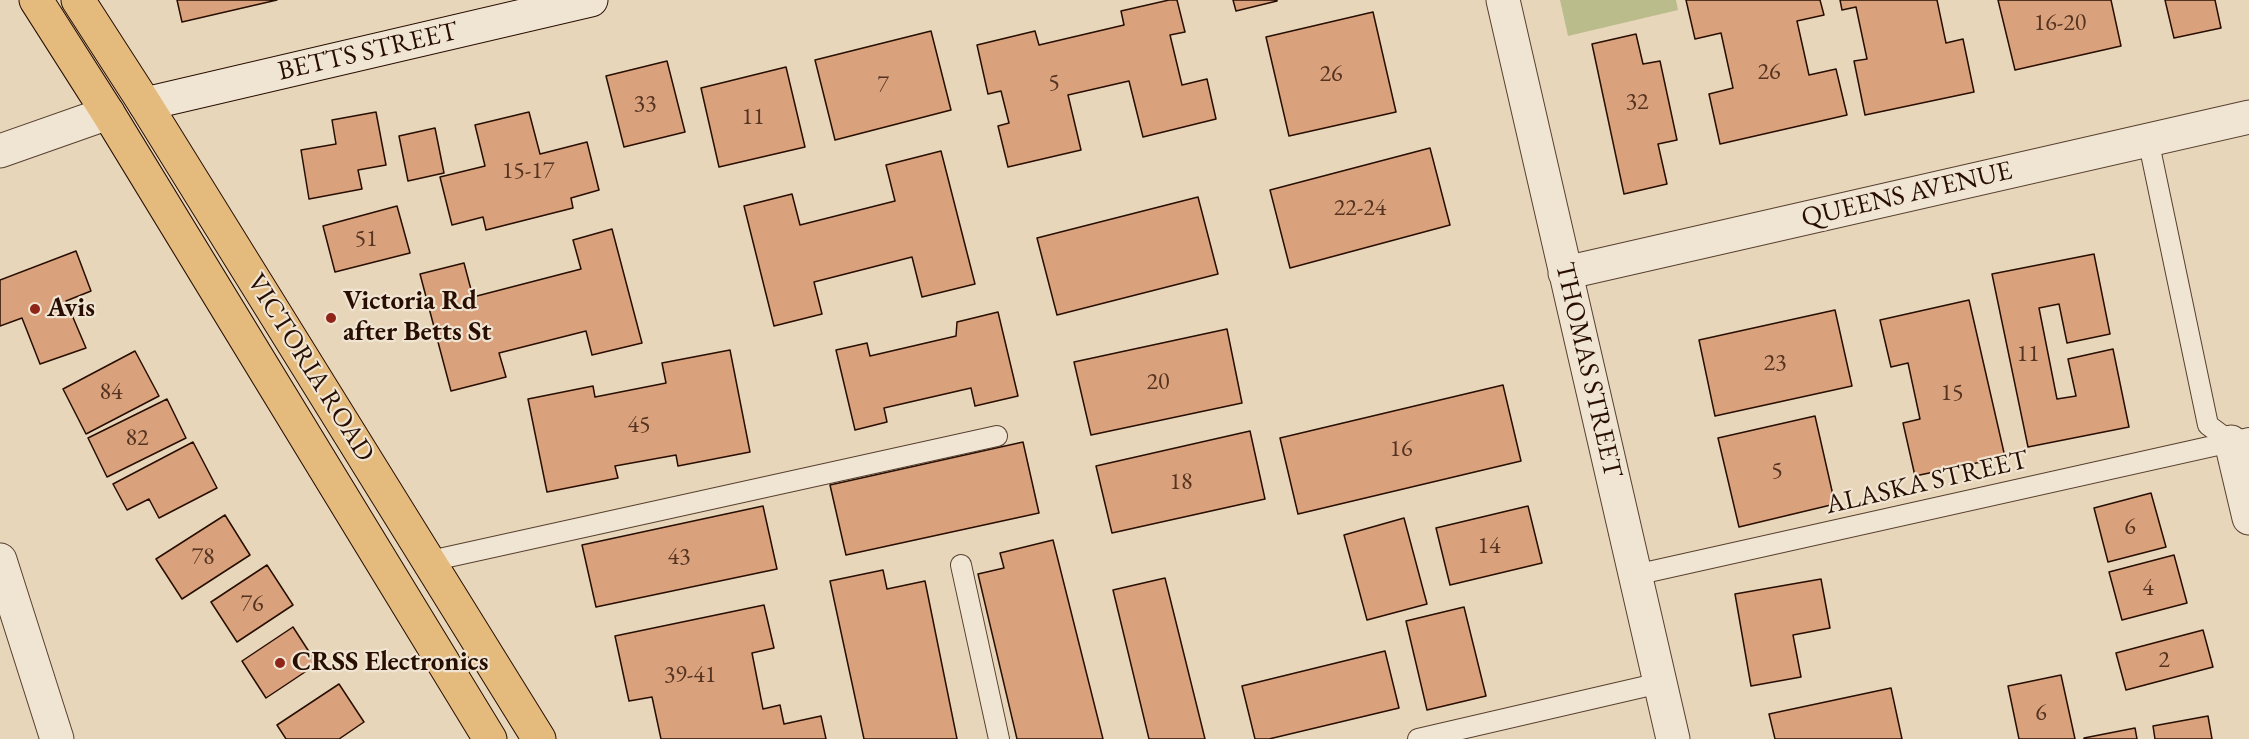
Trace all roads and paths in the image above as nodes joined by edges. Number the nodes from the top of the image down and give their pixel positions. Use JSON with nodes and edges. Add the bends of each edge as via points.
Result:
{"nodes":[{"id":1,"x":36,"y":0,"type":"edge"},
{"id":2,"x":78,"y":0,"type":"edge"},
{"id":3,"x":591,"y":0,"type":"edge"},
{"id":4,"x":1503,"y":0,"type":"edge"},
{"id":5,"x":146,"y":104,"type":"junction"},
{"id":6,"x":108,"y":113,"type":"junction"},
{"id":7,"x":2249,"y":117,"type":"edge"},
{"id":8,"x":2148,"y":139,"type":"junction"},
{"id":9,"x":0,"y":151,"type":"edge"},
{"id":10,"x":1565,"y":273,"type":"junction"},
{"id":11,"x":997,"y":436,"type":"dead end"},
{"id":12,"x":2240,"y":440,"type":"edge"},
{"id":13,"x":2249,"y":518,"type":"edge"},
{"id":14,"x":0,"y":560,"type":"edge"},
{"id":15,"x":430,"y":561,"type":"junction"},
{"id":16,"x":961,"y":565,"type":"dead end"},
{"id":17,"x":1635,"y":575,"type":"junction"},
{"id":18,"x":1660,"y":683,"type":"junction"},
{"id":19,"x":57,"y":739,"type":"edge"},
{"id":20,"x":490,"y":739,"type":"edge"},
{"id":21,"x":539,"y":739,"type":"edge"},
{"id":22,"x":999,"y":739,"type":"edge"},
{"id":23,"x":1418,"y":739,"type":"edge"},
{"id":24,"x":1673,"y":739,"type":"edge"}],
"edges":[{"from":1,"to":6,"type":"main road","name":"VICTORIA ROAD"},
{"from":2,"to":5,"type":"main road","name":"VICTORIA ROAD"},
{"from":3,"to":5,"type":"street","name":"BETTS STREET"},
{"from":4,"to":10,"type":"street","name":"THOMAS STREET"},
{"from":5,"to":15,"type":"main road","name":"VICTORIA ROAD"},
{"from":6,"to":9,"type":"street"},
{"from":6,"to":20,"type":"main road","name":"VICTORIA ROAD"},
{"from":7,"to":8,"type":"street","name":"QUEENS AVENUE"},
{"from":8,"to":10,"type":"street","name":"QUEENS AVENUE"},
{"from":8,"to":12,"type":"lane","via":[[2208,425]]},
{"from":10,"to":17,"type":"street","name":"THOMAS STREET"},
{"from":11,"to":15,"type":"lane"},
{"from":12,"to":13,"type":"street"},
{"from":12,"to":17,"type":"lane","name":"ALASKA STREET"},
{"from":14,"to":19,"type":"street"},
{"from":15,"to":21,"type":"main road","name":"VICTORIA ROAD"},
{"from":16,"to":22,"type":"lane"},
{"from":17,"to":18,"type":"street","name":"THOMAS STREET"},
{"from":18,"to":23,"type":"lane"},
{"from":18,"to":24,"type":"street","name":"THOMAS STREET"}]}
